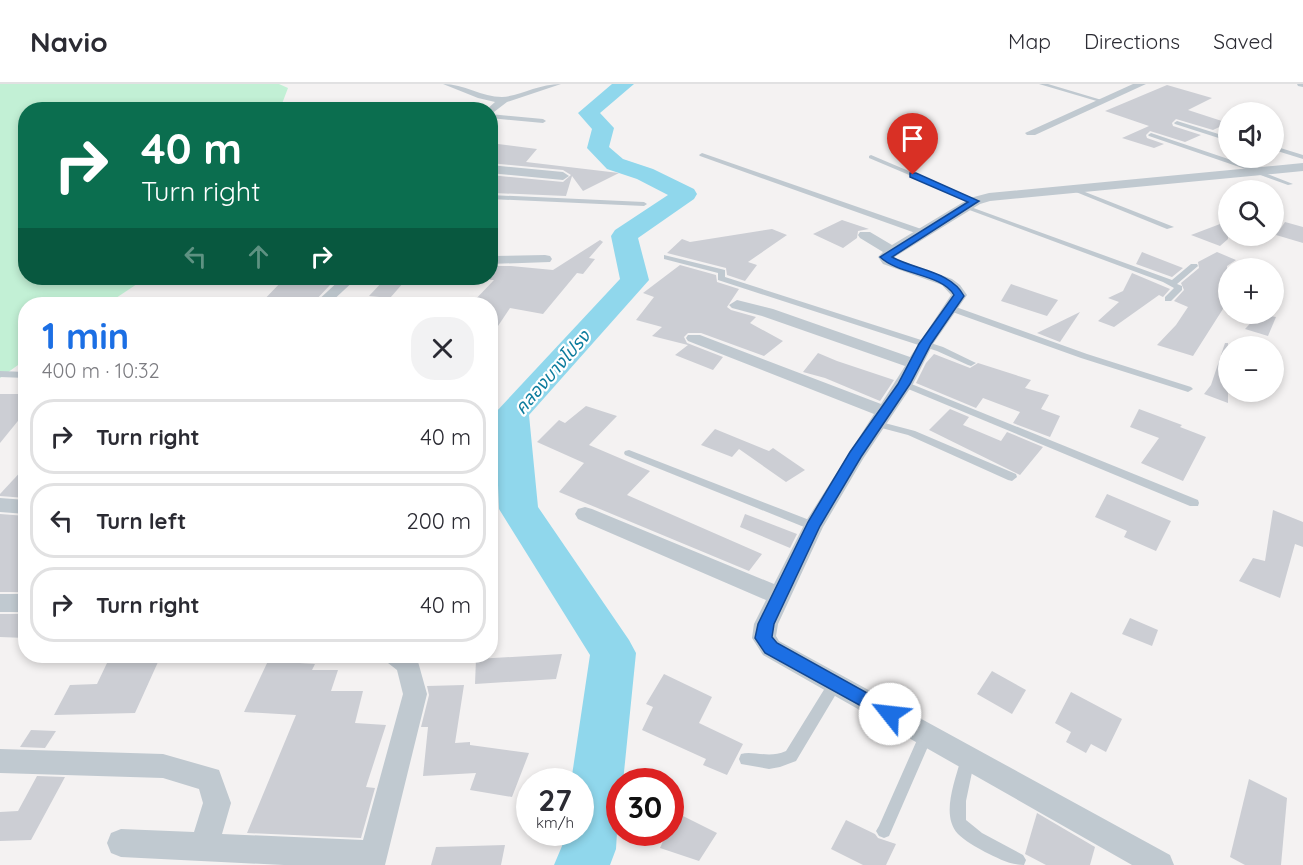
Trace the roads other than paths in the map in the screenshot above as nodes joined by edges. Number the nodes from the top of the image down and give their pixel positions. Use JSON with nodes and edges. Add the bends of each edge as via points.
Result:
{"nodes":[{"id":1,"x":448,"y":84,"type":"edge"},
{"id":2,"x":556,"y":84,"type":"edge"},
{"id":3,"x":1042,"y":84,"type":"edge"},
{"id":4,"x":1141,"y":84,"type":"edge"},
{"id":5,"x":502,"y":100,"type":"junction"},
{"id":6,"x":1102,"y":101,"type":"junction"},
{"id":7,"x":498,"y":105,"type":"edge"},
{"id":8,"x":498,"y":115,"type":"edge"},
{"id":9,"x":543,"y":121,"type":"dead end"},
{"id":10,"x":1177,"y":123,"type":"dead end"},
{"id":11,"x":1031,"y":133,"type":"dead end"},
{"id":12,"x":1151,"y":135,"type":"dead end"},
{"id":13,"x":1218,"y":136,"type":"edge"},
{"id":14,"x":1284,"y":151,"type":"edge"},
{"id":15,"x":702,"y":155,"type":"dead end"},
{"id":16,"x":1218,"y":155,"type":"edge"},
{"id":17,"x":1215,"y":156,"type":"junction"},
{"id":18,"x":871,"y":157,"type":"dead end"},
{"id":19,"x":1303,"y":157,"type":"edge"},
{"id":20,"x":1303,"y":166,"type":"edge"},
{"id":21,"x":498,"y":170,"type":"edge"},
{"id":22,"x":1256,"y":171,"type":"junction"},
{"id":23,"x":563,"y":176,"type":"dead end"},
{"id":24,"x":1290,"y":184,"type":"dead end"},
{"id":25,"x":1073,"y":189,"type":"junction"},
{"id":26,"x":498,"y":197,"type":"edge"},
{"id":27,"x":644,"y":204,"type":"dead end"},
{"id":28,"x":970,"y":204,"type":"junction"},
{"id":29,"x":1170,"y":227,"type":"dead end"},
{"id":30,"x":924,"y":233,"type":"junction"},
{"id":31,"x":865,"y":235,"type":"dead end"},
{"id":32,"x":892,"y":251,"type":"junction"},
{"id":33,"x":667,"y":257,"type":"dead end"},
{"id":34,"x":544,"y":259,"type":"dead end"},
{"id":35,"x":498,"y":261,"type":"edge"},
{"id":36,"x":1194,"y":266,"type":"dead end"},
{"id":37,"x":1173,"y":283,"type":"junction"},
{"id":38,"x":342,"y":285,"type":"edge"},
{"id":39,"x":329,"y":297,"type":"edge"},
{"id":40,"x":1168,"y":299,"type":"dead end"},
{"id":41,"x":737,"y":305,"type":"dead end"},
{"id":42,"x":950,"y":308,"type":"junction"},
{"id":43,"x":694,"y":338,"type":"dead end"},
{"id":44,"x":925,"y":344,"type":"junction"},
{"id":45,"x":971,"y":363,"type":"dead end"},
{"id":46,"x":914,"y":364,"type":"junction"},
{"id":47,"x":0,"y":374,"type":"edge"},
{"id":48,"x":18,"y":375,"type":"edge"},
{"id":49,"x":904,"y":384,"type":"junction"},
{"id":50,"x":1188,"y":388,"type":"dead end"},
{"id":51,"x":881,"y":418,"type":"junction"},
{"id":52,"x":629,"y":453,"type":"dead end"},
{"id":53,"x":1012,"y":477,"type":"dead end"},
{"id":54,"x":1194,"y":503,"type":"dead end"},
{"id":55,"x":0,"y":505,"type":"edge"},
{"id":56,"x":18,"y":506,"type":"edge"},
{"id":57,"x":585,"y":514,"type":"dead end"},
{"id":58,"x":813,"y":525,"type":"junction"},
{"id":59,"x":779,"y":596,"type":"junction"},
{"id":60,"x":0,"y":603,"type":"edge"},
{"id":61,"x":18,"y":603,"type":"edge"},
{"id":62,"x":405,"y":663,"type":"edge"},
{"id":63,"x":835,"y":684,"type":"junction"},
{"id":64,"x":926,"y":735,"type":"junction"},
{"id":65,"x":968,"y":758,"type":"junction"},
{"id":66,"x":746,"y":759,"type":"dead end"},
{"id":67,"x":0,"y":760,"type":"edge"},
{"id":68,"x":884,"y":831,"type":"dead end"},
{"id":69,"x":121,"y":843,"type":"dead end"},
{"id":70,"x":204,"y":847,"type":"junction"},
{"id":71,"x":372,"y":860,"type":"edge"},
{"id":72,"x":1018,"y":860,"type":"dead end"},
{"id":73,"x":1160,"y":865,"type":"edge"}],
"edges":[{"from":1,"to":5,"type":"street"},
{"from":2,"to":5,"type":"street"},
{"from":3,"to":6,"type":"lane"},
{"from":4,"to":6,"type":"street"},
{"from":5,"to":7,"type":"street"},
{"from":6,"to":11,"type":"street"},
{"from":8,"to":9,"type":"lane"},
{"from":10,"to":13,"type":"lane"},
{"from":12,"to":17,"type":"lane"},
{"from":14,"to":19,"type":"lane"},
{"from":15,"to":30,"type":"lane"},
{"from":16,"to":17,"type":"lane"},
{"from":17,"to":22,"type":"lane"},
{"from":18,"to":28,"type":"lane"},
{"from":20,"to":22,"type":"street"},
{"from":21,"to":23,"type":"street"},
{"from":22,"to":24,"type":"lane"},
{"from":22,"to":25,"type":"street"},
{"from":25,"to":28,"type":"street","via":[[989,197]]},
{"from":25,"to":29,"type":"lane"},
{"from":26,"to":27,"type":"lane"},
{"from":28,"to":30,"type":"street"},
{"from":28,"to":37,"type":"lane"},
{"from":30,"to":32,"type":"street"},
{"from":31,"to":32,"type":"street"},
{"from":32,"to":42,"type":"street","via":[[885,257],[888,261],[955,288],[959,296]]},
{"from":33,"to":44,"type":"lane","via":[[722,272],[722,278]]},
{"from":34,"to":35,"type":"street"},
{"from":36,"to":37,"type":"lane"},
{"from":37,"to":40,"type":"lane","via":[[1179,288]]},
{"from":38,"to":39,"type":"street"},
{"from":41,"to":46,"type":"street"},
{"from":42,"to":44,"type":"street"},
{"from":42,"to":50,"type":"lane"},
{"from":43,"to":51,"type":"street"},
{"from":44,"to":45,"type":"lane"},
{"from":44,"to":46,"type":"street"},
{"from":46,"to":49,"type":"street"},
{"from":47,"to":48,"type":"lane"},
{"from":49,"to":51,"type":"street"},
{"from":49,"to":54,"type":"lane"},
{"from":51,"to":53,"type":"lane"},
{"from":51,"to":58,"type":"street"},
{"from":52,"to":58,"type":"lane"},
{"from":55,"to":56,"type":"street"},
{"from":57,"to":59,"type":"street"},
{"from":58,"to":59,"type":"street"},
{"from":59,"to":63,"type":"street","via":[[764,638],[771,648]]},
{"from":60,"to":61,"type":"street"},
{"from":62,"to":71,"type":"street","via":[[415,694]]},
{"from":63,"to":64,"type":"street"},
{"from":63,"to":66,"type":"lane","via":[[791,756],[763,763]]},
{"from":64,"to":65,"type":"street"},
{"from":64,"to":68,"type":"lane"},
{"from":65,"to":72,"type":"lane","via":[[959,823],[969,833]]},
{"from":65,"to":73,"type":"street"},
{"from":67,"to":70,"type":"street","via":[[163,766],[210,779],[217,803]]},
{"from":69,"to":70,"type":"street"},
{"from":70,"to":71,"type":"street"}]}
